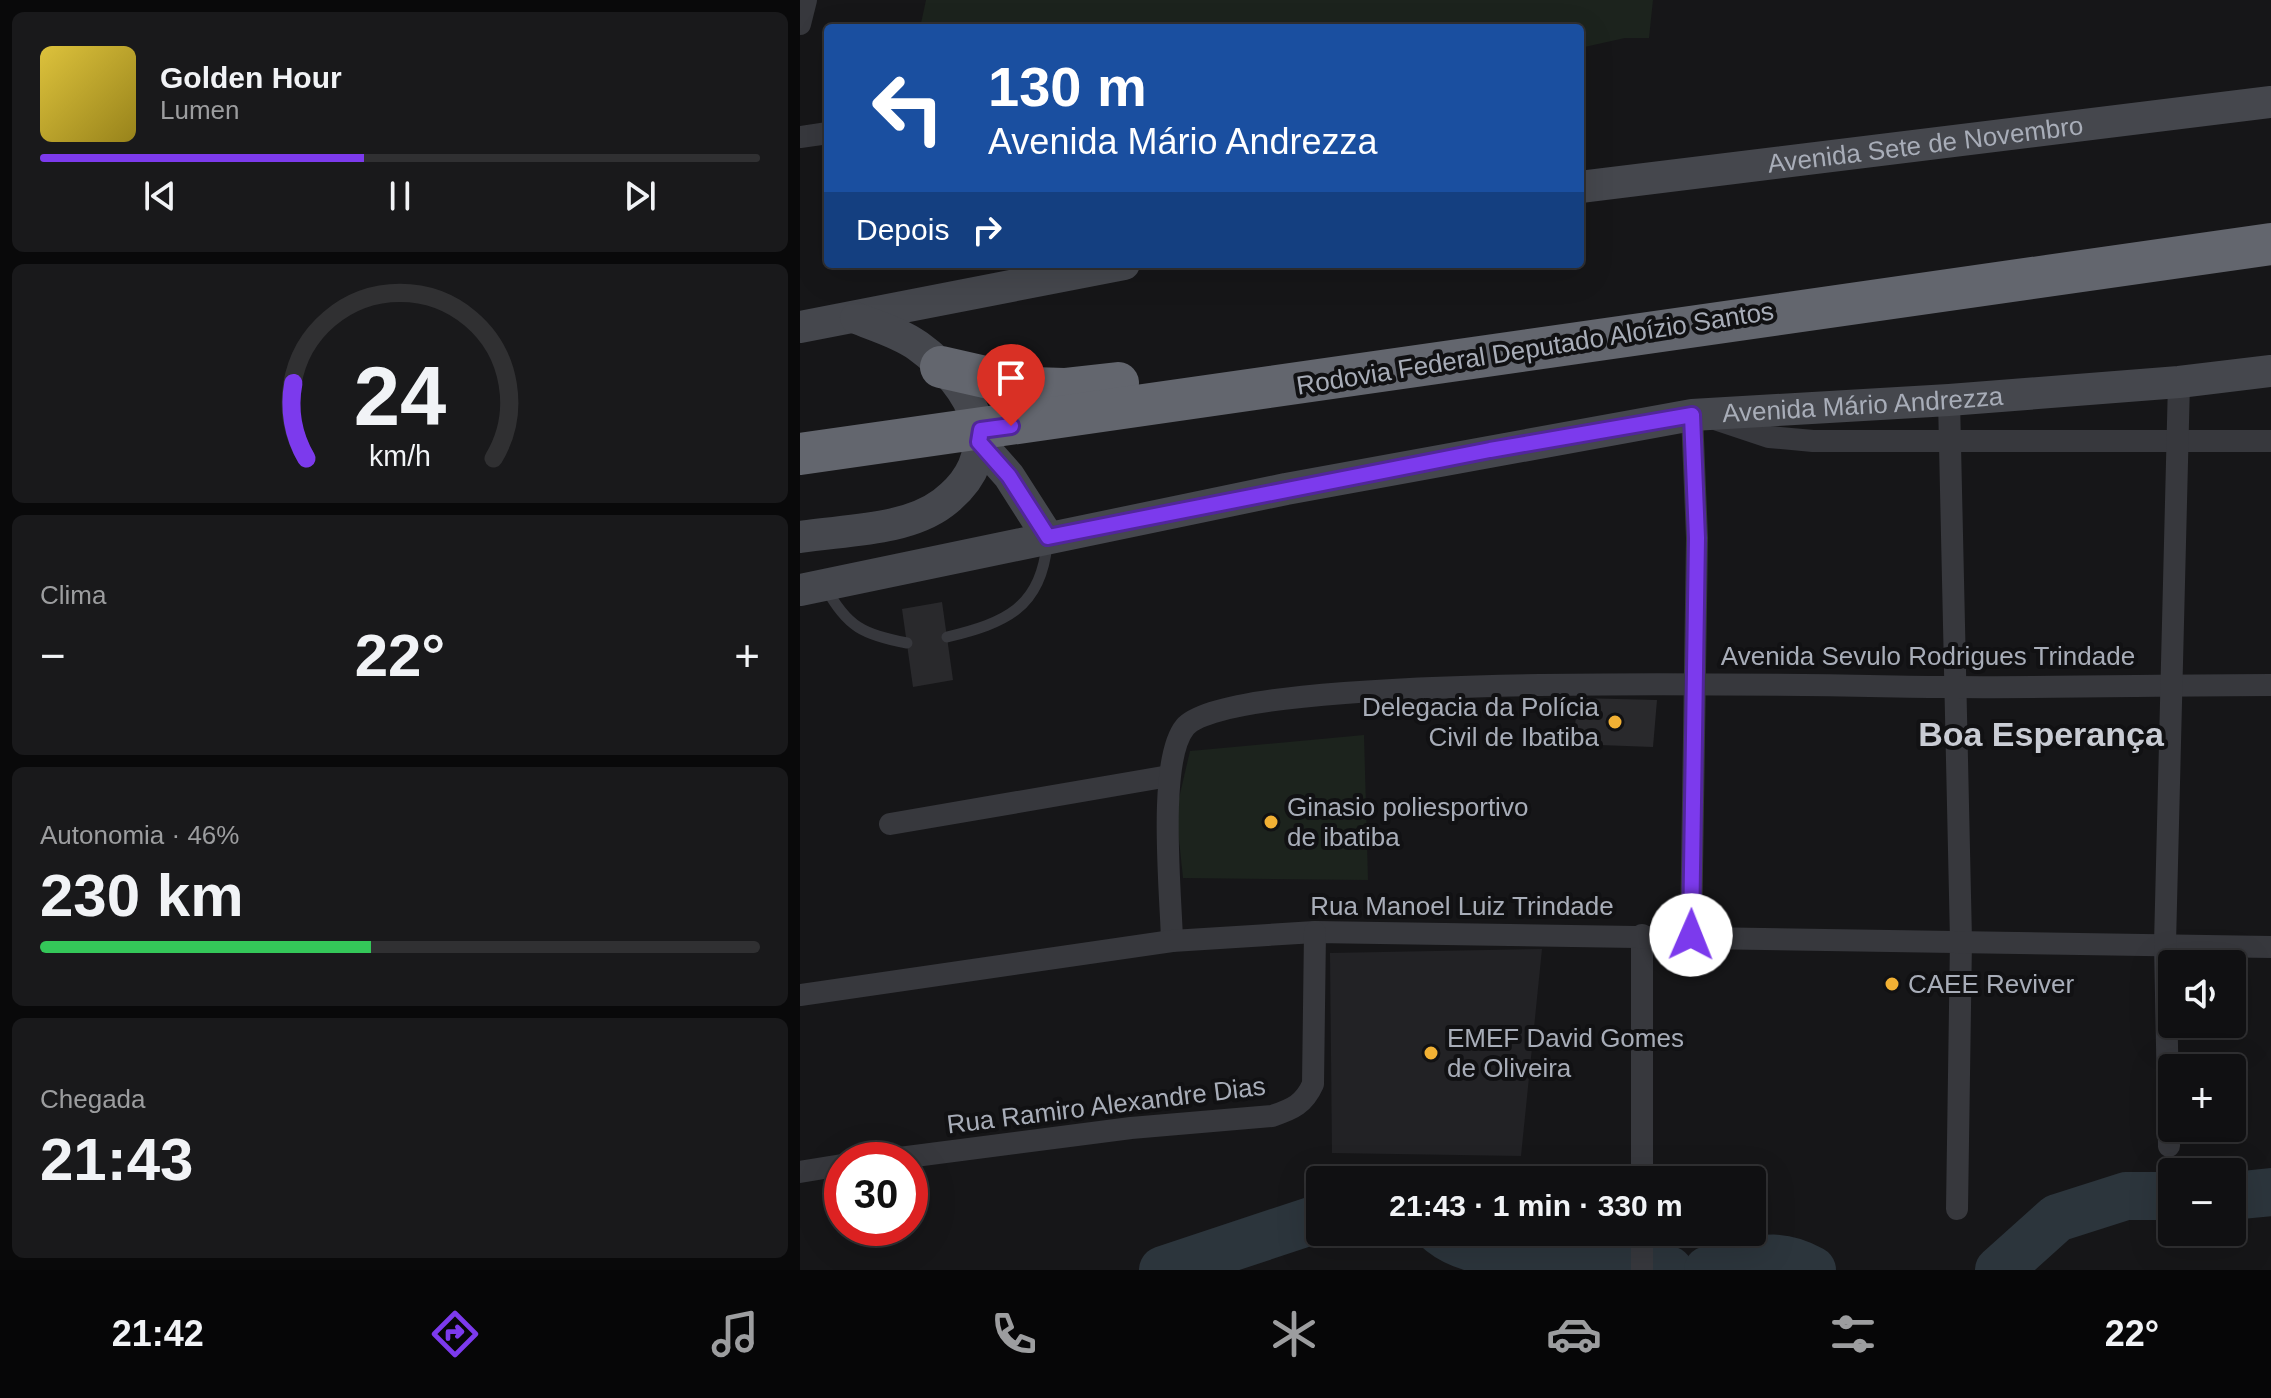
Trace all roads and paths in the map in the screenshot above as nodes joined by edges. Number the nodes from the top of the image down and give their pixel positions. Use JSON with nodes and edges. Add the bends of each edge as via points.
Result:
{"nodes":[{"id":1,"x":2271,"y":102,"type":"edge"},
{"id":2,"x":824,"y":134,"type":"edge"},
{"id":3,"x":800,"y":137,"type":"edge"},
{"id":4,"x":1584,"y":187,"type":"edge"},
{"id":5,"x":2271,"y":244,"type":"edge"},
{"id":6,"x":1104,"y":268,"type":"edge"},
{"id":7,"x":856,"y":318,"type":"junction"},
{"id":8,"x":800,"y":327,"type":"edge"},
{"id":9,"x":941,"y":367,"type":"junction"},
{"id":10,"x":2271,"y":371,"type":"edge"},
{"id":11,"x":2179,"y":382,"type":"junction"},
{"id":12,"x":1217,"y":397,"type":"junction"},
{"id":13,"x":1949,"y":400,"type":"junction"},
{"id":14,"x":1696,"y":414,"type":"junction"},
{"id":15,"x":980,"y":436,"type":"junction"},
{"id":16,"x":1950,"y":439,"type":"junction"},
{"id":17,"x":2177,"y":440,"type":"junction"},
{"id":18,"x":2271,"y":441,"type":"edge"},
{"id":19,"x":800,"y":454,"type":"edge"},
{"id":20,"x":800,"y":537,"type":"edge"},
{"id":21,"x":1048,"y":537,"type":"junction"},
{"id":22,"x":813,"y":589,"type":"edge"},
{"id":23,"x":947,"y":637,"type":"dead end"},
{"id":24,"x":907,"y":643,"type":"dead end"},
{"id":25,"x":1696,"y":683,"type":"junction"},
{"id":26,"x":2170,"y":685,"type":"junction"},
{"id":27,"x":2271,"y":685,"type":"edge"},
{"id":28,"x":1956,"y":687,"type":"junction"},
{"id":29,"x":1169,"y":776,"type":"junction"},
{"id":30,"x":890,"y":824,"type":"dead end"},
{"id":31,"x":1315,"y":932,"type":"junction"},
{"id":32,"x":1642,"y":935,"type":"junction"},
{"id":33,"x":1691,"y":935,"type":"junction"},
{"id":34,"x":1961,"y":940,"type":"junction"},
{"id":35,"x":1172,"y":941,"type":"junction"},
{"id":36,"x":2165,"y":944,"type":"junction"},
{"id":37,"x":2271,"y":947,"type":"edge"},
{"id":38,"x":800,"y":995,"type":"edge"},
{"id":39,"x":2169,"y":1146,"type":"dead end"},
{"id":40,"x":928,"y":1154,"type":"edge"},
{"id":41,"x":1642,"y":1166,"type":"edge"},
{"id":42,"x":824,"y":1168,"type":"edge"},
{"id":43,"x":800,"y":1172,"type":"edge"},
{"id":44,"x":1957,"y":1209,"type":"dead end"}],
"edges":[{"from":1,"to":4,"type":"street","name":"Avenida Sete de Novembro"},
{"from":2,"to":3,"type":"street"},
{"from":5,"to":12,"type":"highway","name":"Rodovia Federal Deputado Aloízio Santos"},
{"from":6,"to":7,"type":"street"},
{"from":7,"to":8,"type":"street"},
{"from":7,"to":9,"type":"street","via":[[917,345]]},
{"from":9,"to":12,"type":"highway","via":[[1033,388],[1135,382]]},
{"from":9,"to":15,"type":"street","via":[[960,386]]},
{"from":10,"to":11,"type":"street","name":"Avenida Mário Andrezza"},
{"from":11,"to":13,"type":"street","name":"Avenida Mário Andrezza"},
{"from":11,"to":17,"type":"street"},
{"from":12,"to":15,"type":"highway","name":"Rodovia Federal Deputado Aloízio Santos"},
{"from":13,"to":14,"type":"street","name":"Avenida Mário Andrezza"},
{"from":13,"to":16,"type":"street"},
{"from":14,"to":16,"type":"street","via":[[1769,437]]},
{"from":14,"to":21,"type":"street","name":"Avenida Mário Andrezza"},
{"from":14,"to":25,"type":"street"},
{"from":15,"to":19,"type":"highway","name":"Rodovia Federal Deputado Aloízio Santos"},
{"from":15,"to":20,"type":"street","via":[[963,482],[942,503],[910,519]]},
{"from":15,"to":21,"type":"street"},
{"from":16,"to":17,"type":"street"},
{"from":16,"to":28,"type":"street"},
{"from":17,"to":18,"type":"street"},
{"from":17,"to":26,"type":"street"},
{"from":21,"to":22,"type":"street","name":"Avenida Mário Andrezza"},
{"from":21,"to":23,"type":"lane","via":[[1045,570],[1030,597],[1010,617]]},
{"from":22,"to":24,"type":"lane","via":[[872,637]]},
{"from":25,"to":28,"type":"street","name":"Avenida Sevulo Rodrigues Trindade"},
{"from":25,"to":29,"type":"street","name":"Avenida Sevulo Rodrigues Trindade","via":[[1456,686],[1218,710],[1184,728]]},
{"from":25,"to":33,"type":"street"},
{"from":26,"to":27,"type":"street","name":"Avenida Sevulo Rodrigues Trindade"},
{"from":26,"to":28,"type":"street","name":"Avenida Sevulo Rodrigues Trindade"},
{"from":26,"to":36,"type":"street"},
{"from":28,"to":34,"type":"street"},
{"from":29,"to":30,"type":"street"},
{"from":29,"to":35,"type":"street","name":"Avenida Sevulo Rodrigues Trindade"},
{"from":31,"to":32,"type":"street","name":"Rua Manoel Luiz Trindade"},
{"from":31,"to":35,"type":"street","name":"Rua Manoel Luiz Trindade"},
{"from":31,"to":40,"type":"street","name":"Rua Ramiro Alexandre Dias","via":[[1313,1084],[1295,1108],[1272,1116]]},
{"from":32,"to":33,"type":"street","name":"Rua Manoel Luiz Trindade"},
{"from":32,"to":41,"type":"street"},
{"from":33,"to":34,"type":"street","name":"Rua Manoel Luiz Trindade"},
{"from":34,"to":36,"type":"street","name":"Rua Manoel Luiz Trindade"},
{"from":34,"to":44,"type":"street"},
{"from":35,"to":38,"type":"street","name":"Rua Manoel Luiz Trindade"},
{"from":36,"to":37,"type":"street","name":"Rua Manoel Luiz Trindade"},
{"from":36,"to":39,"type":"street"},
{"from":42,"to":43,"type":"street"}]}
